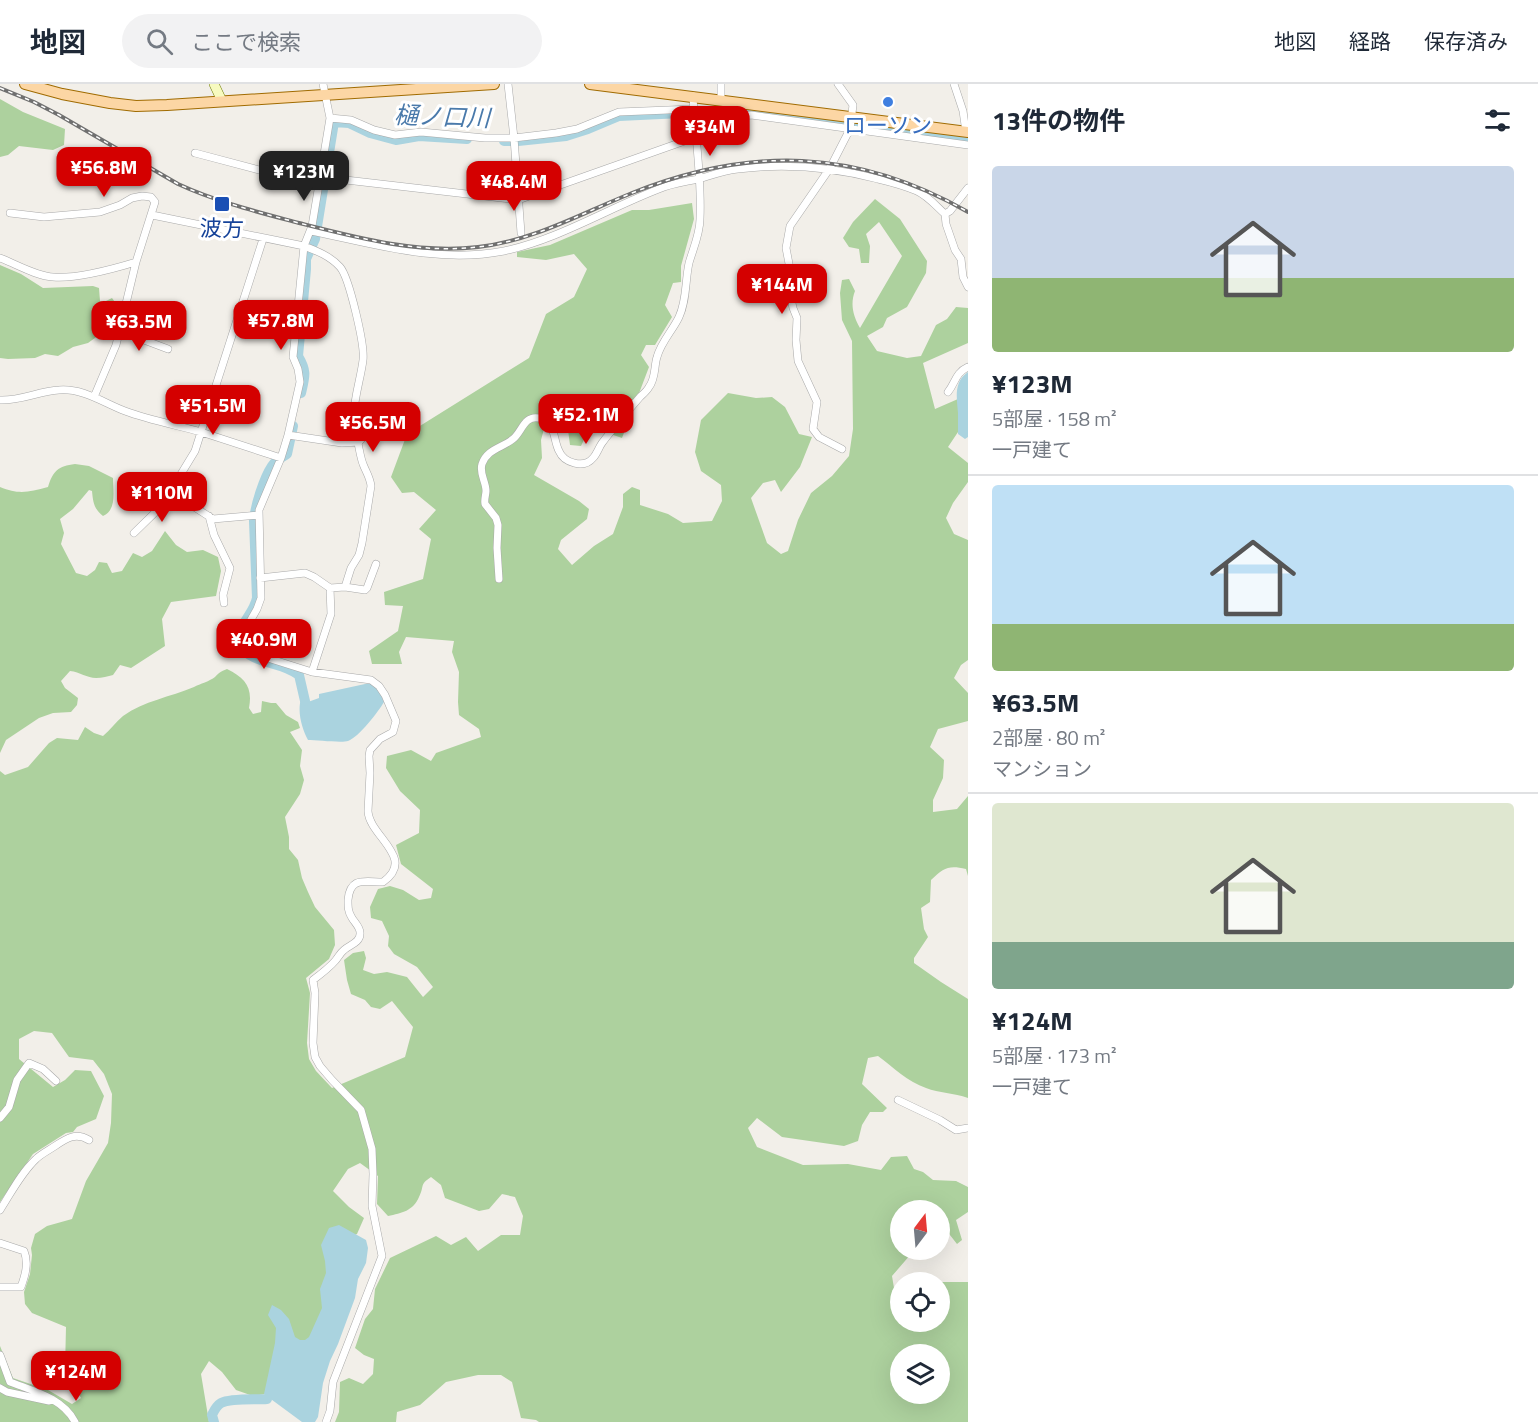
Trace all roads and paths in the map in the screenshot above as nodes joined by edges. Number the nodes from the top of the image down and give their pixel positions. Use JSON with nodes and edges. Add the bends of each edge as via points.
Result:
{"nodes":[{"id":1,"x":25,"y":84,"type":"edge"},
{"id":2,"x":214,"y":84,"type":"edge"},
{"id":3,"x":494,"y":84,"type":"edge"},
{"id":4,"x":508,"y":84,"type":"edge"},
{"id":5,"x":590,"y":84,"type":"edge"},
{"id":6,"x":721,"y":84,"type":"edge"},
{"id":7,"x":838,"y":84,"type":"edge"},
{"id":8,"x":954,"y":84,"type":"edge"},
{"id":9,"x":382,"y":87,"type":"edge"},
{"id":10,"x":324,"y":90,"type":"edge"},
{"id":11,"x":693,"y":96,"type":"junction"},
{"id":12,"x":721,"y":100,"type":"junction"},
{"id":13,"x":222,"y":101,"type":"junction"},
{"id":14,"x":693,"y":109,"type":"junction"},
{"id":15,"x":852,"y":117,"type":"junction"},
{"id":16,"x":330,"y":118,"type":"junction"},
{"id":17,"x":694,"y":118,"type":"junction"},
{"id":18,"x":850,"y":129,"type":"junction"},
{"id":19,"x":967,"y":132,"type":"edge"},
{"id":20,"x":696,"y":137,"type":"junction"},
{"id":21,"x":514,"y":138,"type":"junction"},
{"id":22,"x":968,"y":145,"type":"edge"},
{"id":23,"x":195,"y":153,"type":"dead end"},
{"id":24,"x":830,"y":168,"type":"junction"},
{"id":25,"x":320,"y":177,"type":"junction"},
{"id":26,"x":699,"y":178,"type":"junction"},
{"id":27,"x":319,"y":186,"type":"junction"},
{"id":28,"x":968,"y":188,"type":"edge"},
{"id":29,"x":518,"y":200,"type":"junction"},
{"id":30,"x":10,"y":213,"type":"dead end"},
{"id":31,"x":945,"y":214,"type":"junction"},
{"id":32,"x":152,"y":215,"type":"junction"},
{"id":33,"x":311,"y":231,"type":"junction"},
{"id":34,"x":521,"y":233,"type":"dead end"},
{"id":35,"x":263,"y":239,"type":"junction"},
{"id":36,"x":304,"y":246,"type":"junction"},
{"id":37,"x":0,"y":258,"type":"edge"},
{"id":38,"x":136,"y":262,"type":"junction"},
{"id":39,"x":968,"y":287,"type":"edge"},
{"id":40,"x":120,"y":331,"type":"junction"},
{"id":41,"x":168,"y":349,"type":"dead end"},
{"id":42,"x":968,"y":367,"type":"edge"},
{"id":43,"x":948,"y":392,"type":"dead end"},
{"id":44,"x":94,"y":397,"type":"junction"},
{"id":45,"x":0,"y":400,"type":"edge"},
{"id":46,"x":381,"y":424,"type":"dead end"},
{"id":47,"x":201,"y":432,"type":"junction"},
{"id":48,"x":288,"y":435,"type":"junction"},
{"id":49,"x":359,"y":442,"type":"junction"},
{"id":50,"x":842,"y":449,"type":"dead end"},
{"id":51,"x":281,"y":458,"type":"junction"},
{"id":52,"x":174,"y":494,"type":"junction"},
{"id":53,"x":259,"y":515,"type":"junction"},
{"id":54,"x":209,"y":516,"type":"junction"},
{"id":55,"x":134,"y":533,"type":"dead end"},
{"id":56,"x":376,"y":564,"type":"dead end"},
{"id":57,"x":260,"y":578,"type":"junction"},
{"id":58,"x":500,"y":579,"type":"dead end"},
{"id":59,"x":345,"y":587,"type":"junction"},
{"id":60,"x":330,"y":588,"type":"junction"},
{"id":61,"x":224,"y":603,"type":"dead end"},
{"id":62,"x":312,"y":672,"type":"junction"},
{"id":63,"x":56,"y":1081,"type":"dead end"},
{"id":64,"x":898,"y":1100,"type":"dead end"},
{"id":65,"x":0,"y":1118,"type":"edge"},
{"id":66,"x":968,"y":1128,"type":"edge"},
{"id":67,"x":89,"y":1140,"type":"dead end"},
{"id":68,"x":0,"y":1209,"type":"edge"},
{"id":69,"x":0,"y":1243,"type":"edge"},
{"id":70,"x":0,"y":1287,"type":"edge"},
{"id":71,"x":0,"y":1355,"type":"edge"},
{"id":72,"x":0,"y":1388,"type":"edge"},
{"id":73,"x":54,"y":1402,"type":"junction"},
{"id":74,"x":75,"y":1422,"type":"edge"},
{"id":75,"x":326,"y":1422,"type":"edge"}],
"edges":[{"from":1,"to":13,"type":"main road","via":[[87,99],[136,105]]},
{"from":2,"to":13,"type":"main road"},
{"from":3,"to":9,"type":"main road"},
{"from":4,"to":21,"type":"street"},
{"from":5,"to":11,"type":"main road"},
{"from":6,"to":12,"type":"street"},
{"from":7,"to":15,"type":"street","via":[[853,105]]},
{"from":8,"to":19,"type":"street"},
{"from":9,"to":10,"type":"main road"},
{"from":10,"to":13,"type":"main road"},
{"from":10,"to":16,"type":"street"},
{"from":11,"to":12,"type":"main road"},
{"from":11,"to":14,"type":"street"},
{"from":12,"to":15,"type":"main road"},
{"from":14,"to":17,"type":"street"},
{"from":14,"to":21,"type":"street","via":[[619,112],[577,129]]},
{"from":15,"to":18,"type":"street"},
{"from":15,"to":19,"type":"main road"},
{"from":16,"to":21,"type":"street","via":[[351,120],[395,135],[421,132]]},
{"from":16,"to":25,"type":"street"},
{"from":17,"to":18,"type":"street","via":[[751,115]]},
{"from":17,"to":20,"type":"street"},
{"from":18,"to":22,"type":"street"},
{"from":18,"to":24,"type":"street"},
{"from":20,"to":26,"type":"street"},
{"from":20,"to":29,"type":"street"},
{"from":21,"to":29,"type":"street"},
{"from":23,"to":27,"type":"street"},
{"from":24,"to":26,"type":"street","via":[[775,166],[736,169]]},
{"from":24,"to":31,"type":"street","via":[[918,192]]},
{"from":24,"to":50,"type":"street","via":[[790,226],[786,248],[791,274],[787,279],[797,318],[798,361],[817,402],[813,429],[819,437]]},
{"from":25,"to":27,"type":"street"},
{"from":25,"to":29,"type":"street"},
{"from":26,"to":33,"type":"street","via":[[665,187],[544,240],[502,251],[429,255]]},
{"from":26,"to":58,"type":"street","via":[[700,221],[685,299],[661,348],[650,386],[587,463],[563,457],[550,425],[538,417],[526,421],[514,438],[482,462],[485,504],[498,525]]},
{"from":27,"to":33,"type":"street"},
{"from":28,"to":31,"type":"street"},
{"from":29,"to":34,"type":"street"},
{"from":30,"to":32,"type":"street","via":[[44,217],[100,212],[142,196],[155,202]]},
{"from":31,"to":39,"type":"street","via":[[945,224],[961,259]]},
{"from":32,"to":35,"type":"street"},
{"from":32,"to":38,"type":"street"},
{"from":33,"to":36,"type":"street"},
{"from":35,"to":36,"type":"street"},
{"from":35,"to":47,"type":"street"},
{"from":36,"to":48,"type":"street","via":[[293,357],[300,382]]},
{"from":36,"to":49,"type":"street","via":[[332,259],[342,268],[346,280],[363,344],[354,415]]},
{"from":37,"to":38,"type":"street","via":[[54,278]]},
{"from":38,"to":40,"type":"street"},
{"from":40,"to":41,"type":"street"},
{"from":40,"to":44,"type":"street"},
{"from":42,"to":43,"type":"street","via":[[956,376]]},
{"from":44,"to":45,"type":"street","via":[[59,390]]},
{"from":44,"to":47,"type":"street","via":[[126,411]]},
{"from":46,"to":49,"type":"street","via":[[371,428]]},
{"from":47,"to":51,"type":"street"},
{"from":47,"to":52,"type":"street"},
{"from":48,"to":49,"type":"street"},
{"from":48,"to":51,"type":"street"},
{"from":49,"to":59,"type":"street","via":[[371,486],[359,555]]},
{"from":51,"to":53,"type":"street"},
{"from":52,"to":54,"type":"street"},
{"from":52,"to":55,"type":"street"},
{"from":53,"to":54,"type":"street","via":[[213,519]]},
{"from":53,"to":57,"type":"street"},
{"from":54,"to":61,"type":"street","via":[[230,568]]},
{"from":56,"to":59,"type":"street","via":[[368,588]]},
{"from":57,"to":60,"type":"street","via":[[305,573]]},
{"from":57,"to":62,"type":"street","via":[[261,598],[240,639],[243,645],[259,656]]},
{"from":59,"to":60,"type":"street"},
{"from":60,"to":62,"type":"street","via":[[331,614]]},
{"from":62,"to":75,"type":"street","via":[[371,680],[385,695],[396,721],[393,732],[370,750],[368,811],[392,852],[395,866],[383,882],[353,884],[348,909],[361,933],[359,938],[313,980],[315,1057],[361,1110],[372,1149],[372,1206],[382,1257],[333,1382]]},
{"from":63,"to":65,"type":"street","via":[[29,1063]]},
{"from":64,"to":66,"type":"street","via":[[956,1130]]},
{"from":67,"to":68,"type":"street","via":[[75,1135],[66,1138],[37,1158]]},
{"from":69,"to":70,"type":"street","via":[[24,1251],[27,1257],[21,1287]]},
{"from":71,"to":73,"type":"street","via":[[10,1382]]},
{"from":72,"to":73,"type":"street"},
{"from":73,"to":74,"type":"street"}]}
